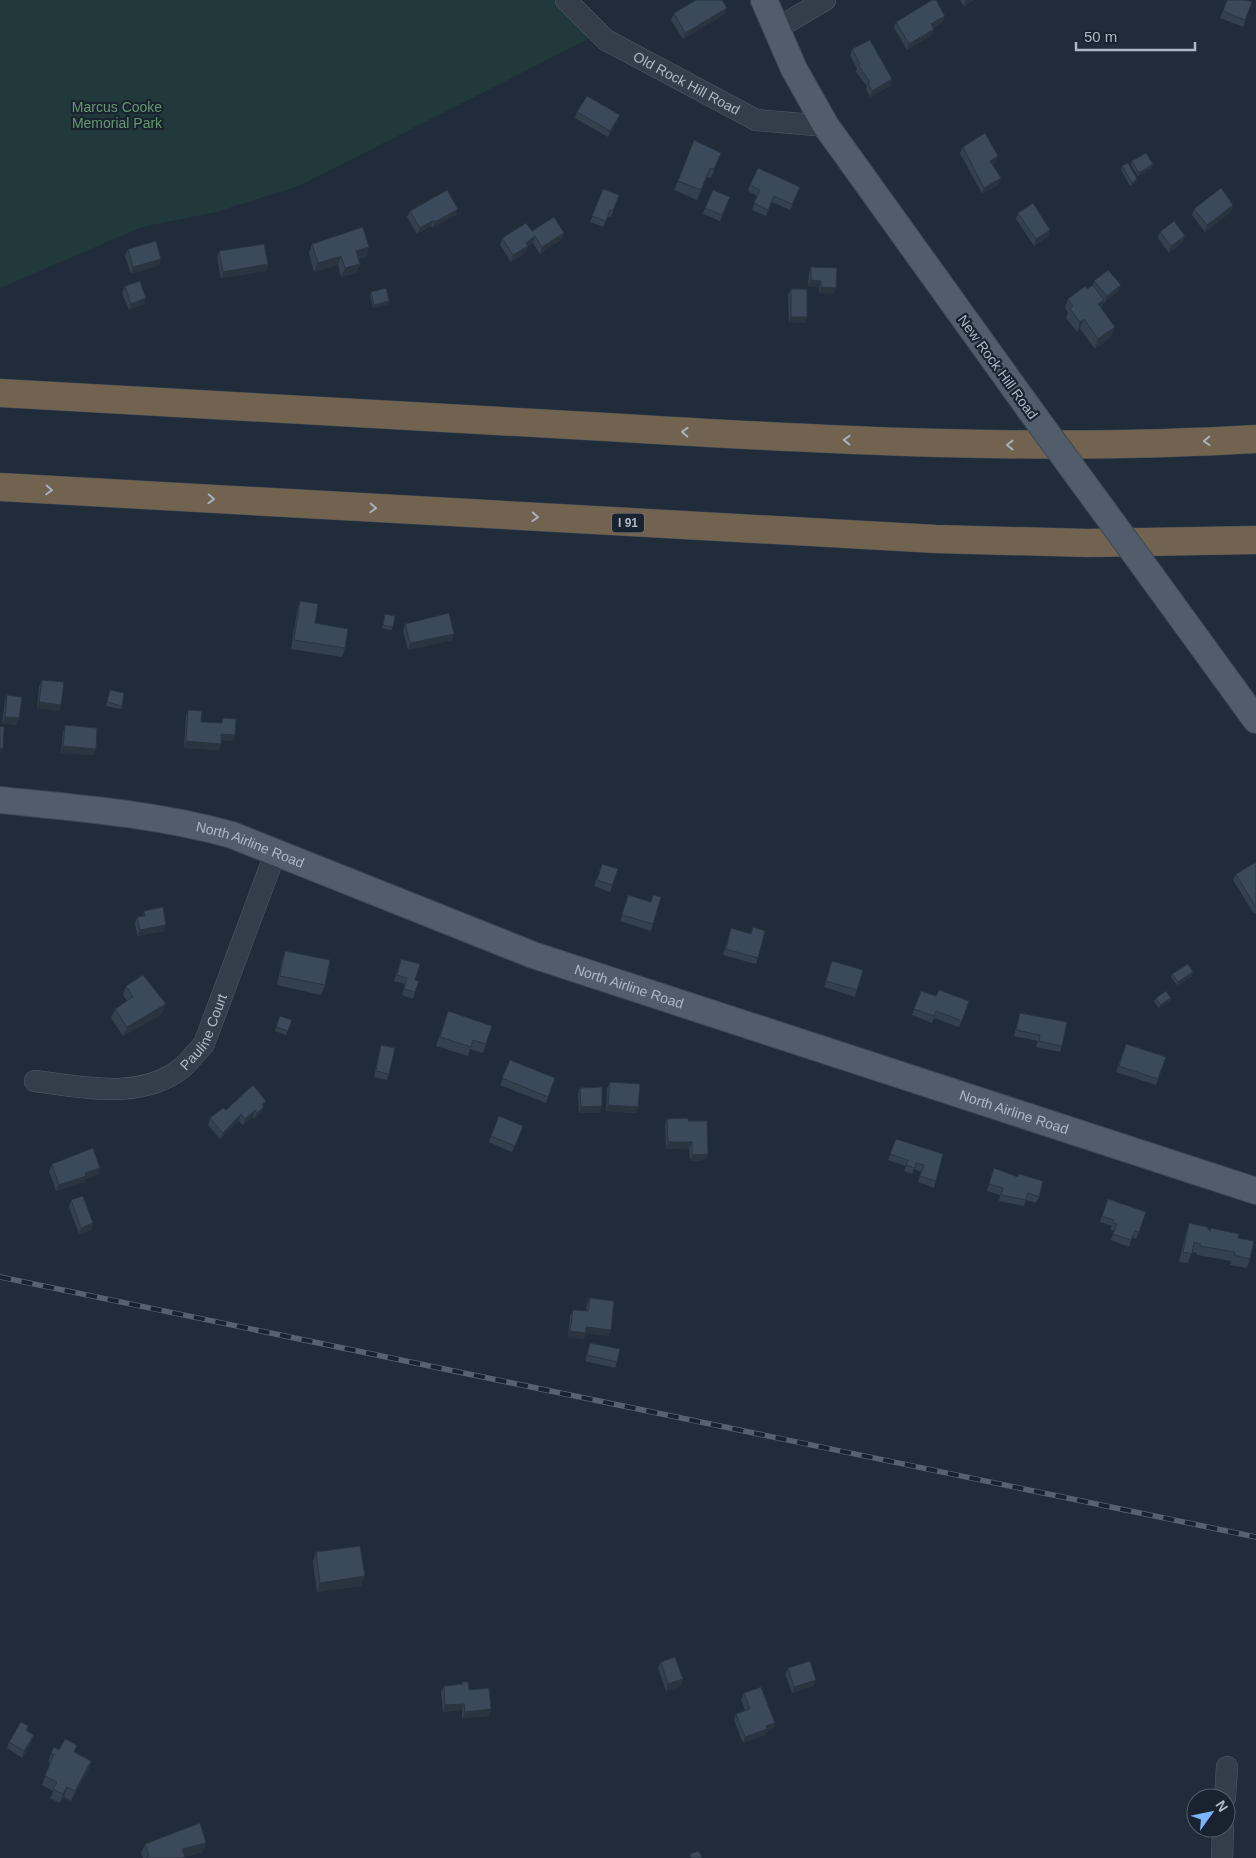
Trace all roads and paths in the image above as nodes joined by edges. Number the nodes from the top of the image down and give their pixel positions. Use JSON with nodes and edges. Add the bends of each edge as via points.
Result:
{"nodes":[{"id":1,"x":566,"y":0,"type":"edge"},
{"id":2,"x":764,"y":0,"type":"edge"},
{"id":3,"x":825,"y":0,"type":"edge"},
{"id":4,"x":776,"y":29,"type":"junction"},
{"id":5,"x":826,"y":126,"type":"junction"},
{"id":6,"x":0,"y":393,"type":"edge"},
{"id":7,"x":1256,"y":439,"type":"edge"},
{"id":8,"x":0,"y":487,"type":"edge"},
{"id":9,"x":1256,"y":540,"type":"edge"},
{"id":10,"x":1256,"y":720,"type":"edge"},
{"id":11,"x":0,"y":800,"type":"edge"},
{"id":12,"x":276,"y":851,"type":"junction"},
{"id":13,"x":35,"y":1081,"type":"dead end"},
{"id":14,"x":1256,"y":1192,"type":"edge"},
{"id":15,"x":1226,"y":1767,"type":"dead end"},
{"id":16,"x":1225,"y":1788,"type":"edge"},
{"id":17,"x":1223,"y":1838,"type":"edge"},
{"id":18,"x":1222,"y":1858,"type":"edge"}],
"edges":[{"from":1,"to":5,"type":"street","name":"Old Rock Hill Road","via":[[606,40],[756,120]]},
{"from":2,"to":4,"type":"main road","name":"New Rock Hill Road"},
{"from":3,"to":4,"type":"street"},
{"from":4,"to":5,"type":"main road","name":"New Rock Hill Road"},
{"from":5,"to":10,"type":"main road","name":"New Rock Hill Road","bridge":true},
{"from":7,"to":6,"type":"highway","one_way":true,"via":[[1047,445],[836,440]]},
{"from":8,"to":9,"type":"highway","number":"I 91","one_way":true,"via":[[936,540],[1087,543]]},
{"from":11,"to":12,"type":"main road","name":"North Airline Road","via":[[106,811],[195,825]]},
{"from":12,"to":13,"type":"street","name":"Pauline Court","via":[[204,1044],[182,1068],[147,1086],[101,1090]]},
{"from":12,"to":14,"type":"main road","name":"North Airline Road","via":[[533,955]]},
{"from":15,"to":16,"type":"street"},
{"from":17,"to":18,"type":"street"}]}
